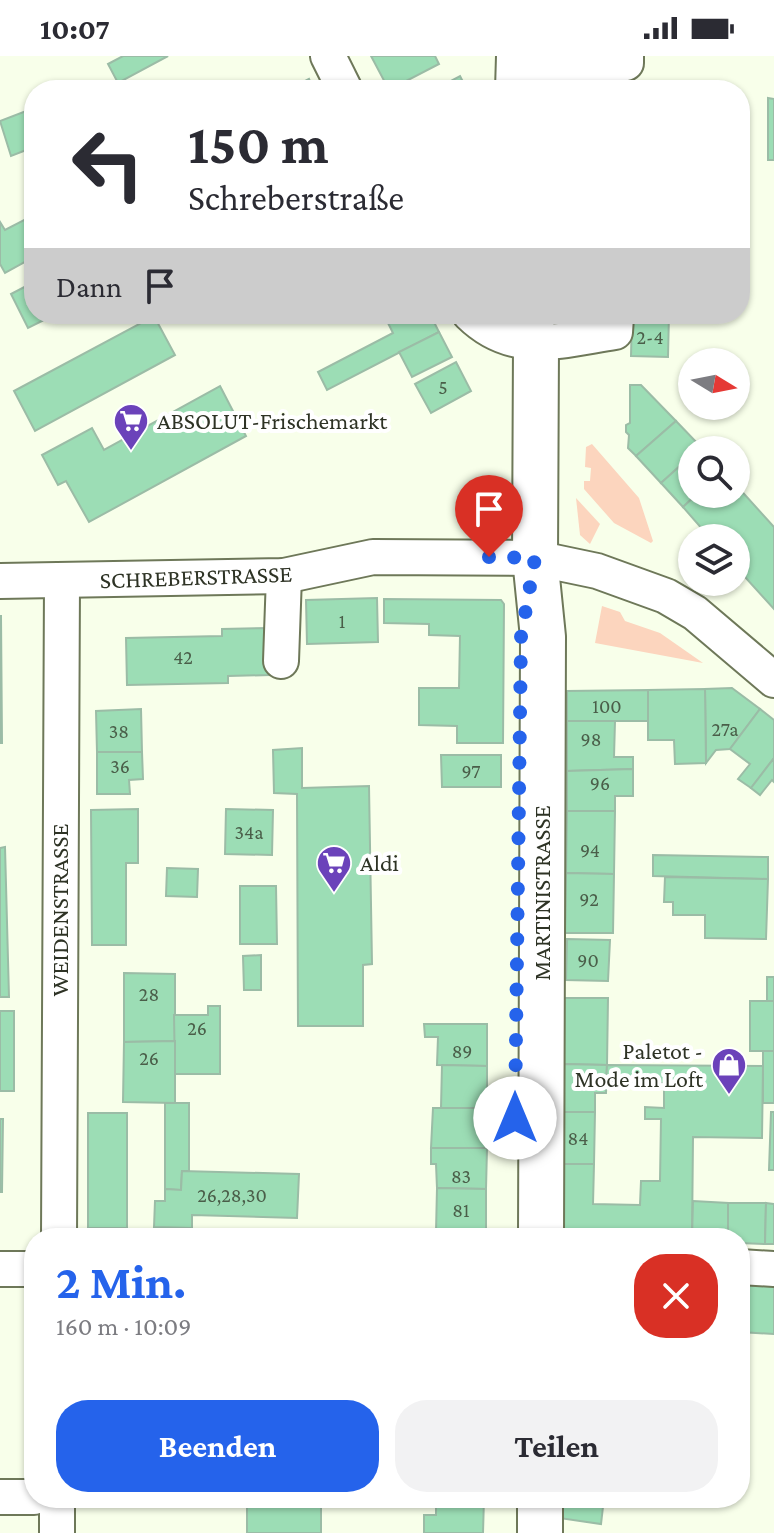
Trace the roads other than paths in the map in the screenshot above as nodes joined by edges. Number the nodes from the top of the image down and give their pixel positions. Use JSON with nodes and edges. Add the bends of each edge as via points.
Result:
{"nodes":[{"id":1,"x":328,"y":56,"type":"edge"},
{"id":2,"x":626,"y":56,"type":"edge"},
{"id":3,"x":539,"y":73,"type":"edge"},
{"id":4,"x":340,"y":80,"type":"edge"},
{"id":5,"x":485,"y":324,"type":"edge"},
{"id":6,"x":538,"y":324,"type":"edge"},
{"id":7,"x":616,"y":324,"type":"edge"},
{"id":8,"x":535,"y":558,"type":"junction"},
{"id":9,"x":284,"y":576,"type":"junction"},
{"id":10,"x":0,"y":581,"type":"edge"},
{"id":11,"x":62,"y":582,"type":"junction"},
{"id":12,"x":281,"y":661,"type":"dead end"},
{"id":13,"x":774,"y":680,"type":"edge"},
{"id":14,"x":529,"y":990,"type":"junction"},
{"id":15,"x":59,"y":1228,"type":"edge"},
{"id":16,"x":516,"y":1228,"type":"edge"},
{"id":17,"x":541,"y":1228,"type":"edge"},
{"id":18,"x":750,"y":1268,"type":"edge"},
{"id":19,"x":0,"y":1269,"type":"edge"},
{"id":20,"x":24,"y":1269,"type":"edge"},
{"id":21,"x":774,"y":1269,"type":"edge"},
{"id":22,"x":0,"y":1497,"type":"edge"},
{"id":23,"x":24,"y":1497,"type":"edge"},
{"id":24,"x":57,"y":1508,"type":"edge"},
{"id":25,"x":514,"y":1508,"type":"edge"},
{"id":26,"x":540,"y":1508,"type":"edge"},
{"id":27,"x":57,"y":1533,"type":"edge"},
{"id":28,"x":514,"y":1533,"type":"edge"},
{"id":29,"x":540,"y":1533,"type":"edge"}],
"edges":[{"from":1,"to":4,"type":"street"},
{"from":2,"to":3,"type":"street","via":[[626,63]]},
{"from":5,"to":6,"type":"street","via":[[506,338]]},
{"from":6,"to":7,"type":"street","via":[[615,332]]},
{"from":6,"to":8,"type":"main road","name":"MARTINISTRASSE"},
{"from":8,"to":9,"type":"street","name":"SCHREBERSTRASSE","via":[[373,557]]},
{"from":8,"to":13,"type":"street","name":"SCHREBERSTRASSE","via":[[597,571],[666,596],[695,613]]},
{"from":8,"to":14,"type":"main road","name":"MARTINISTRASSE","via":[[521,637],[530,810]]},
{"from":9,"to":11,"type":"street","name":"SCHREBERSTRASSE"},
{"from":9,"to":12,"type":"street"},
{"from":10,"to":11,"type":"street","name":"SCHREBERSTRASSE"},
{"from":11,"to":15,"type":"street","name":"WEIDENSTRASSE"},
{"from":14,"to":16,"type":"main road","name":"MARTINISTRASSE"},
{"from":14,"to":17,"type":"main road","name":"MARTINISTRASSE"},
{"from":18,"to":21,"type":"street"},
{"from":19,"to":20,"type":"street"},
{"from":22,"to":23,"type":"street"},
{"from":24,"to":27,"type":"street"},
{"from":25,"to":28,"type":"main road"},
{"from":26,"to":29,"type":"main road"}]}
